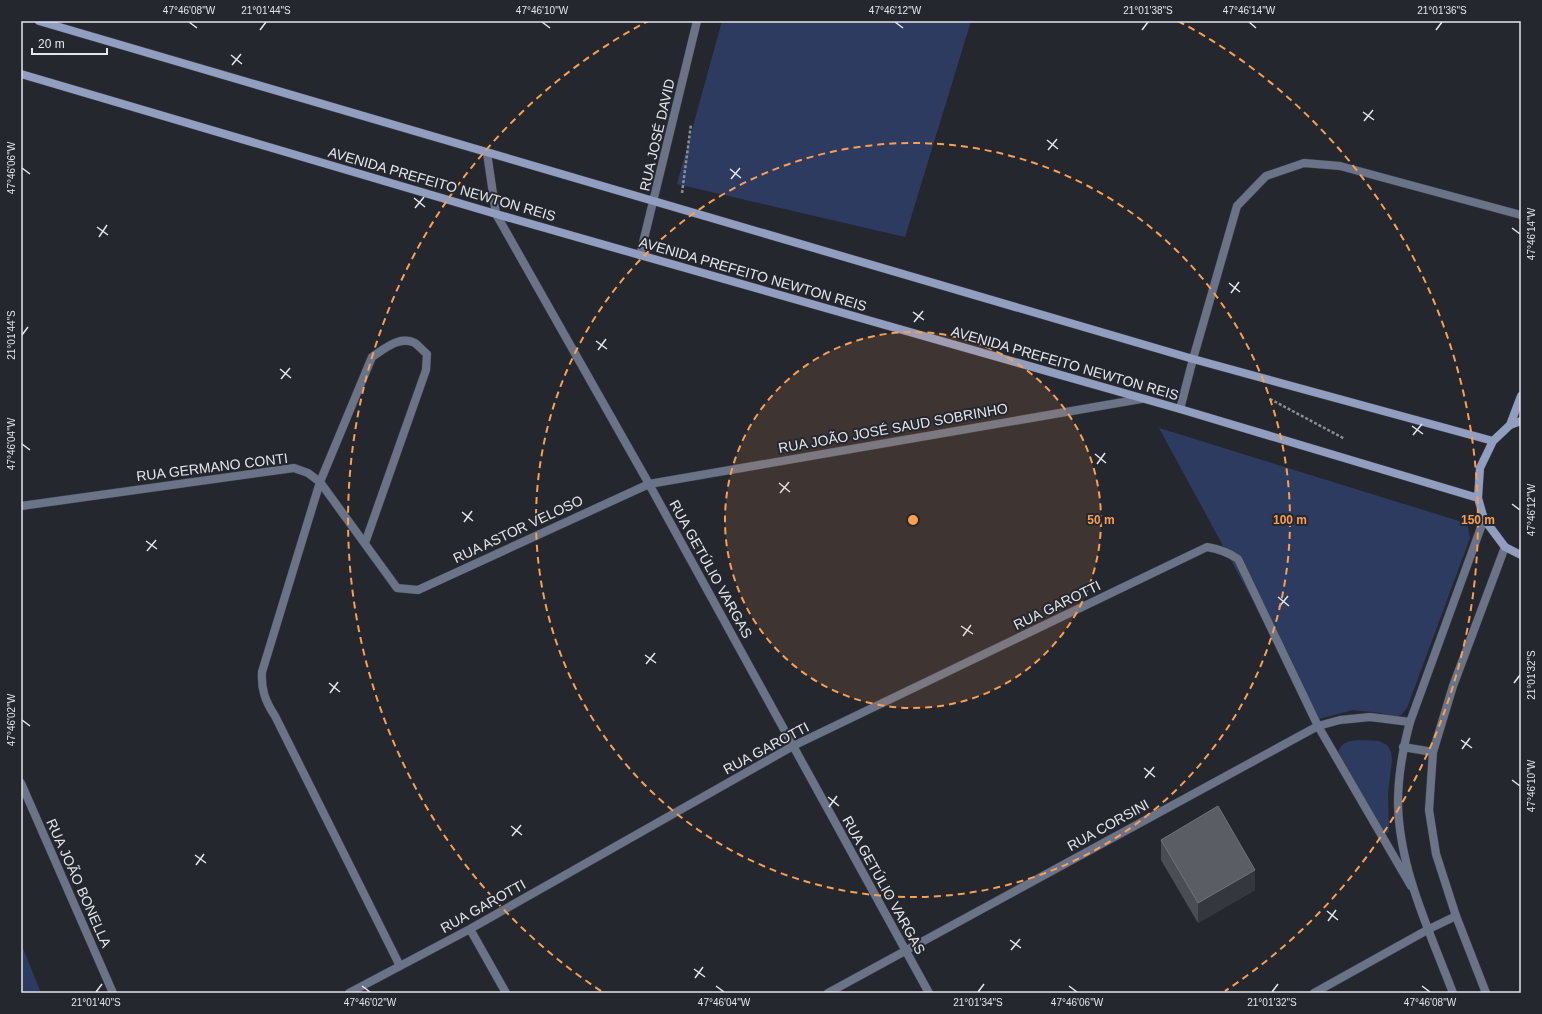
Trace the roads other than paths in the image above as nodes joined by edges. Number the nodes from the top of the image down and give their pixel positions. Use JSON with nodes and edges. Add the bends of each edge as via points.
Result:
{"nodes":[{"id":1,"x":39,"y":21,"type":"edge"},
{"id":2,"x":697,"y":21,"type":"edge"},
{"id":3,"x":21,"y":74,"type":"edge"},
{"id":4,"x":487,"y":153,"type":"junction"},
{"id":5,"x":654,"y":202,"type":"junction"},
{"id":6,"x":496,"y":214,"type":"junction"},
{"id":7,"x":1521,"y":215,"type":"edge"},
{"id":8,"x":640,"y":255,"type":"junction"},
{"id":9,"x":1193,"y":359,"type":"junction"},
{"id":10,"x":1521,"y":396,"type":"edge"},
{"id":11,"x":1141,"y":399,"type":"junction"},
{"id":12,"x":1180,"y":409,"type":"junction"},
{"id":13,"x":1521,"y":421,"type":"edge"},
{"id":14,"x":1510,"y":425,"type":"junction"},
{"id":15,"x":1493,"y":441,"type":"junction"},
{"id":16,"x":320,"y":482,"type":"junction"},
{"id":17,"x":649,"y":484,"type":"junction"},
{"id":18,"x":1478,"y":498,"type":"junction"},
{"id":19,"x":21,"y":506,"type":"edge"},
{"id":20,"x":1484,"y":519,"type":"junction"},
{"id":21,"x":365,"y":543,"type":"junction"},
{"id":22,"x":1504,"y":547,"type":"junction"},
{"id":23,"x":1521,"y":555,"type":"edge"},
{"id":24,"x":397,"y":588,"type":"joint"},
{"id":25,"x":1410,"y":722,"type":"junction"},
{"id":26,"x":1318,"y":726,"type":"junction"},
{"id":27,"x":794,"y":746,"type":"junction"},
{"id":28,"x":1403,"y":747,"type":"junction"},
{"id":29,"x":1433,"y":752,"type":"junction"},
{"id":30,"x":21,"y":783,"type":"edge"},
{"id":31,"x":1414,"y":892,"type":"junction"},
{"id":32,"x":1456,"y":916,"type":"junction"},
{"id":33,"x":470,"y":929,"type":"junction"},
{"id":34,"x":1429,"y":929,"type":"junction"},
{"id":35,"x":906,"y":950,"type":"junction"},
{"id":36,"x":400,"y":966,"type":"junction"},
{"id":37,"x":114,"y":993,"type":"edge"},
{"id":38,"x":349,"y":993,"type":"edge"},
{"id":39,"x":506,"y":993,"type":"edge"},
{"id":40,"x":828,"y":993,"type":"edge"},
{"id":41,"x":929,"y":993,"type":"edge"},
{"id":42,"x":1314,"y":993,"type":"edge"},
{"id":43,"x":1453,"y":993,"type":"edge"},
{"id":44,"x":1486,"y":993,"type":"edge"}],
"edges":[{"from":1,"to":4,"type":"main road"},
{"from":2,"to":5,"type":"street","name":"RUA JOSÉ DAVID"},
{"from":3,"to":6,"type":"main road","name":"AVENIDA PREFEITO NEWTON REIS"},
{"from":4,"to":5,"type":"main road"},
{"from":4,"to":6,"type":"street","name":"RUA GETÚLIO VARGAS"},
{"from":5,"to":8,"type":"street","name":"RUA JOSÉ DAVID"},
{"from":5,"to":9,"type":"main road"},
{"from":6,"to":8,"type":"main road","name":"AVENIDA PREFEITO NEWTON REIS"},
{"from":6,"to":17,"type":"street","name":"RUA GETÚLIO VARGAS"},
{"from":7,"to":9,"type":"street","via":[[1340,166],[1304,163],[1266,176],[1237,206]]},
{"from":8,"to":11,"type":"main road","name":"AVENIDA PREFEITO NEWTON REIS"},
{"from":9,"to":12,"type":"street"},
{"from":9,"to":15,"type":"main road"},
{"from":10,"to":14,"type":"main road"},
{"from":11,"to":12,"type":"main road","name":"AVENIDA PREFEITO NEWTON REIS"},
{"from":11,"to":17,"type":"street","name":"RUA JOÃO JOSÉ SAUD SOBRINHO"},
{"from":12,"to":18,"type":"main road","name":"AVENIDA PREFEITO NEWTON REIS"},
{"from":13,"to":14,"type":"main road"},
{"from":14,"to":15,"type":"main road"},
{"from":15,"to":18,"type":"main road","via":[[1480,468]]},
{"from":16,"to":19,"type":"street","name":"RUA GERMANO CONTI","via":[[308,473],[294,468]]},
{"from":16,"to":21,"type":"street","name":"RUA GERMANO CONTI"},
{"from":16,"to":21,"type":"street","via":[[372,357],[400,341],[414,343],[427,354],[426,370]]},
{"from":16,"to":36,"type":"street","via":[[262,672],[263,692]]},
{"from":17,"to":24,"type":"street","name":"RUA ASTOR VELOSO","via":[[418,590]]},
{"from":17,"to":27,"type":"street","name":"RUA GETÚLIO VARGAS"},
{"from":18,"to":20,"type":"main road"},
{"from":20,"to":22,"type":"main road"},
{"from":20,"to":25,"type":"street"},
{"from":21,"to":24,"type":"street","name":"RUA GERMANO CONTI"},
{"from":22,"to":23,"type":"main road"},
{"from":22,"to":29,"type":"street","via":[[1453,686]]},
{"from":25,"to":26,"type":"street","name":"RUA CORSINI","via":[[1370,717],[1340,720]]},
{"from":25,"to":28,"type":"street"},
{"from":26,"to":27,"type":"street","name":"RUA GAROTTI","via":[[1238,559],[1232,554],[1207,547]]},
{"from":26,"to":31,"type":"street"},
{"from":26,"to":35,"type":"street","name":"RUA CORSINI"},
{"from":27,"to":33,"type":"street","name":"RUA GAROTTI"},
{"from":27,"to":35,"type":"street","name":"RUA GETÚLIO VARGAS"},
{"from":28,"to":29,"type":"street"},
{"from":28,"to":31,"type":"street","via":[[1398,803],[1402,843]]},
{"from":29,"to":32,"type":"street","via":[[1429,810],[1436,854]]},
{"from":30,"to":37,"type":"street","name":"RUA JOÃO BONELLA"},
{"from":31,"to":34,"type":"street"},
{"from":32,"to":34,"type":"street"},
{"from":32,"to":44,"type":"street"},
{"from":33,"to":36,"type":"street","name":"RUA GAROTTI"},
{"from":33,"to":39,"type":"street"},
{"from":34,"to":42,"type":"street"},
{"from":34,"to":43,"type":"street"},
{"from":35,"to":40,"type":"street","name":"RUA CORSINI"},
{"from":35,"to":41,"type":"street","name":"RUA GETÚLIO VARGAS"},
{"from":36,"to":38,"type":"street","name":"RUA GAROTTI"}]}
